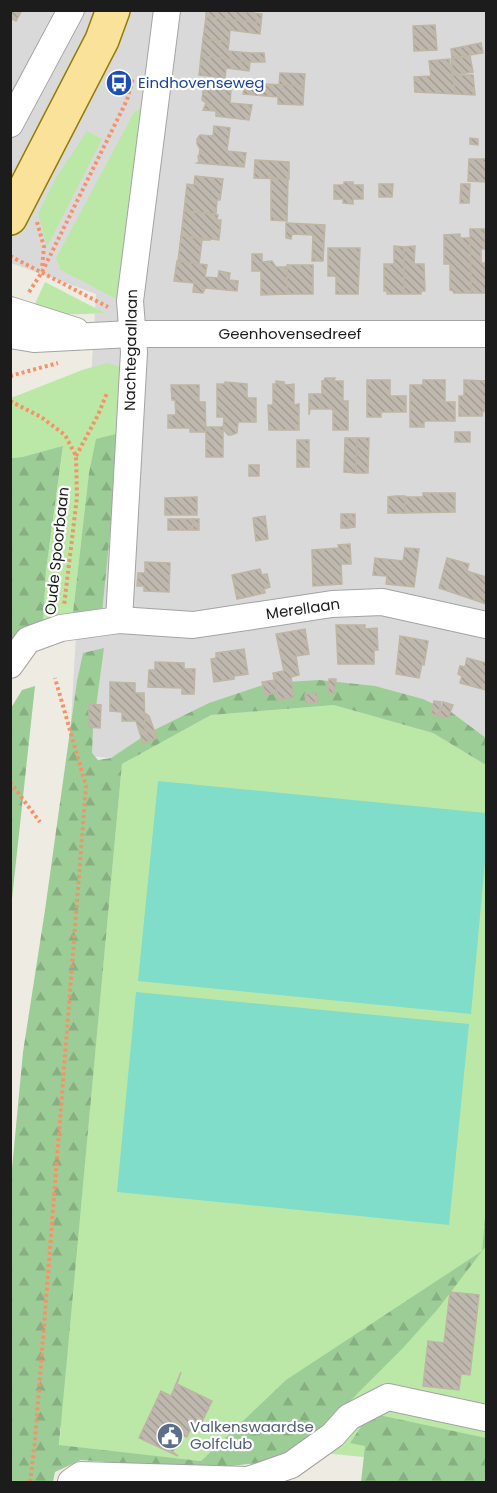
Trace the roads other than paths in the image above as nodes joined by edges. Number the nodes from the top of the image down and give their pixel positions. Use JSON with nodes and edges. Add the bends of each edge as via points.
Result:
{"nodes":[{"id":1,"x":71,"y":10,"type":"edge"},
{"id":2,"x":113,"y":10,"type":"edge"},
{"id":3,"x":167,"y":10,"type":"edge"},
{"id":4,"x":10,"y":124,"type":"edge"},
{"id":5,"x":10,"y":218,"type":"edge"},
{"id":6,"x":10,"y":309,"type":"edge"},
{"id":7,"x":131,"y":326,"type":"junction"},
{"id":8,"x":486,"y":334,"type":"edge"},
{"id":9,"x":10,"y":335,"type":"edge"},
{"id":10,"x":93,"y":337,"type":"junction"},
{"id":11,"x":118,"y":620,"type":"junction"},
{"id":12,"x":486,"y":625,"type":"edge"},
{"id":13,"x":10,"y":665,"type":"edge"},
{"id":14,"x":486,"y":1418,"type":"edge"},
{"id":15,"x":71,"y":1482,"type":"edge"}],
"edges":[{"from":1,"to":4,"type":"street"},
{"from":2,"to":5,"type":"main road","via":[[98,48]]},
{"from":3,"to":7,"type":"street","name":"Nachtegaallaan","via":[[130,302]]},
{"from":6,"to":10,"type":"street","name":"Geenhovensedreef"},
{"from":7,"to":8,"type":"street","name":"Geenhovensedreef"},
{"from":7,"to":10,"type":"street","name":"Geenhovensedreef"},
{"from":7,"to":11,"type":"street","name":"Nachtegaallaan","via":[[134,364]]},
{"from":9,"to":10,"type":"street","name":"Geenhovensedreef","via":[[34,339]]},
{"from":11,"to":12,"type":"street","name":"Merellaan","via":[[193,625],[332,604],[382,602]]},
{"from":11,"to":13,"type":"street","name":"Merellaan","via":[[60,628],[28,640]]},
{"from":14,"to":15,"type":"street","via":[[388,1396],[349,1417],[333,1435],[291,1465],[248,1480],[81,1475]]}]}
